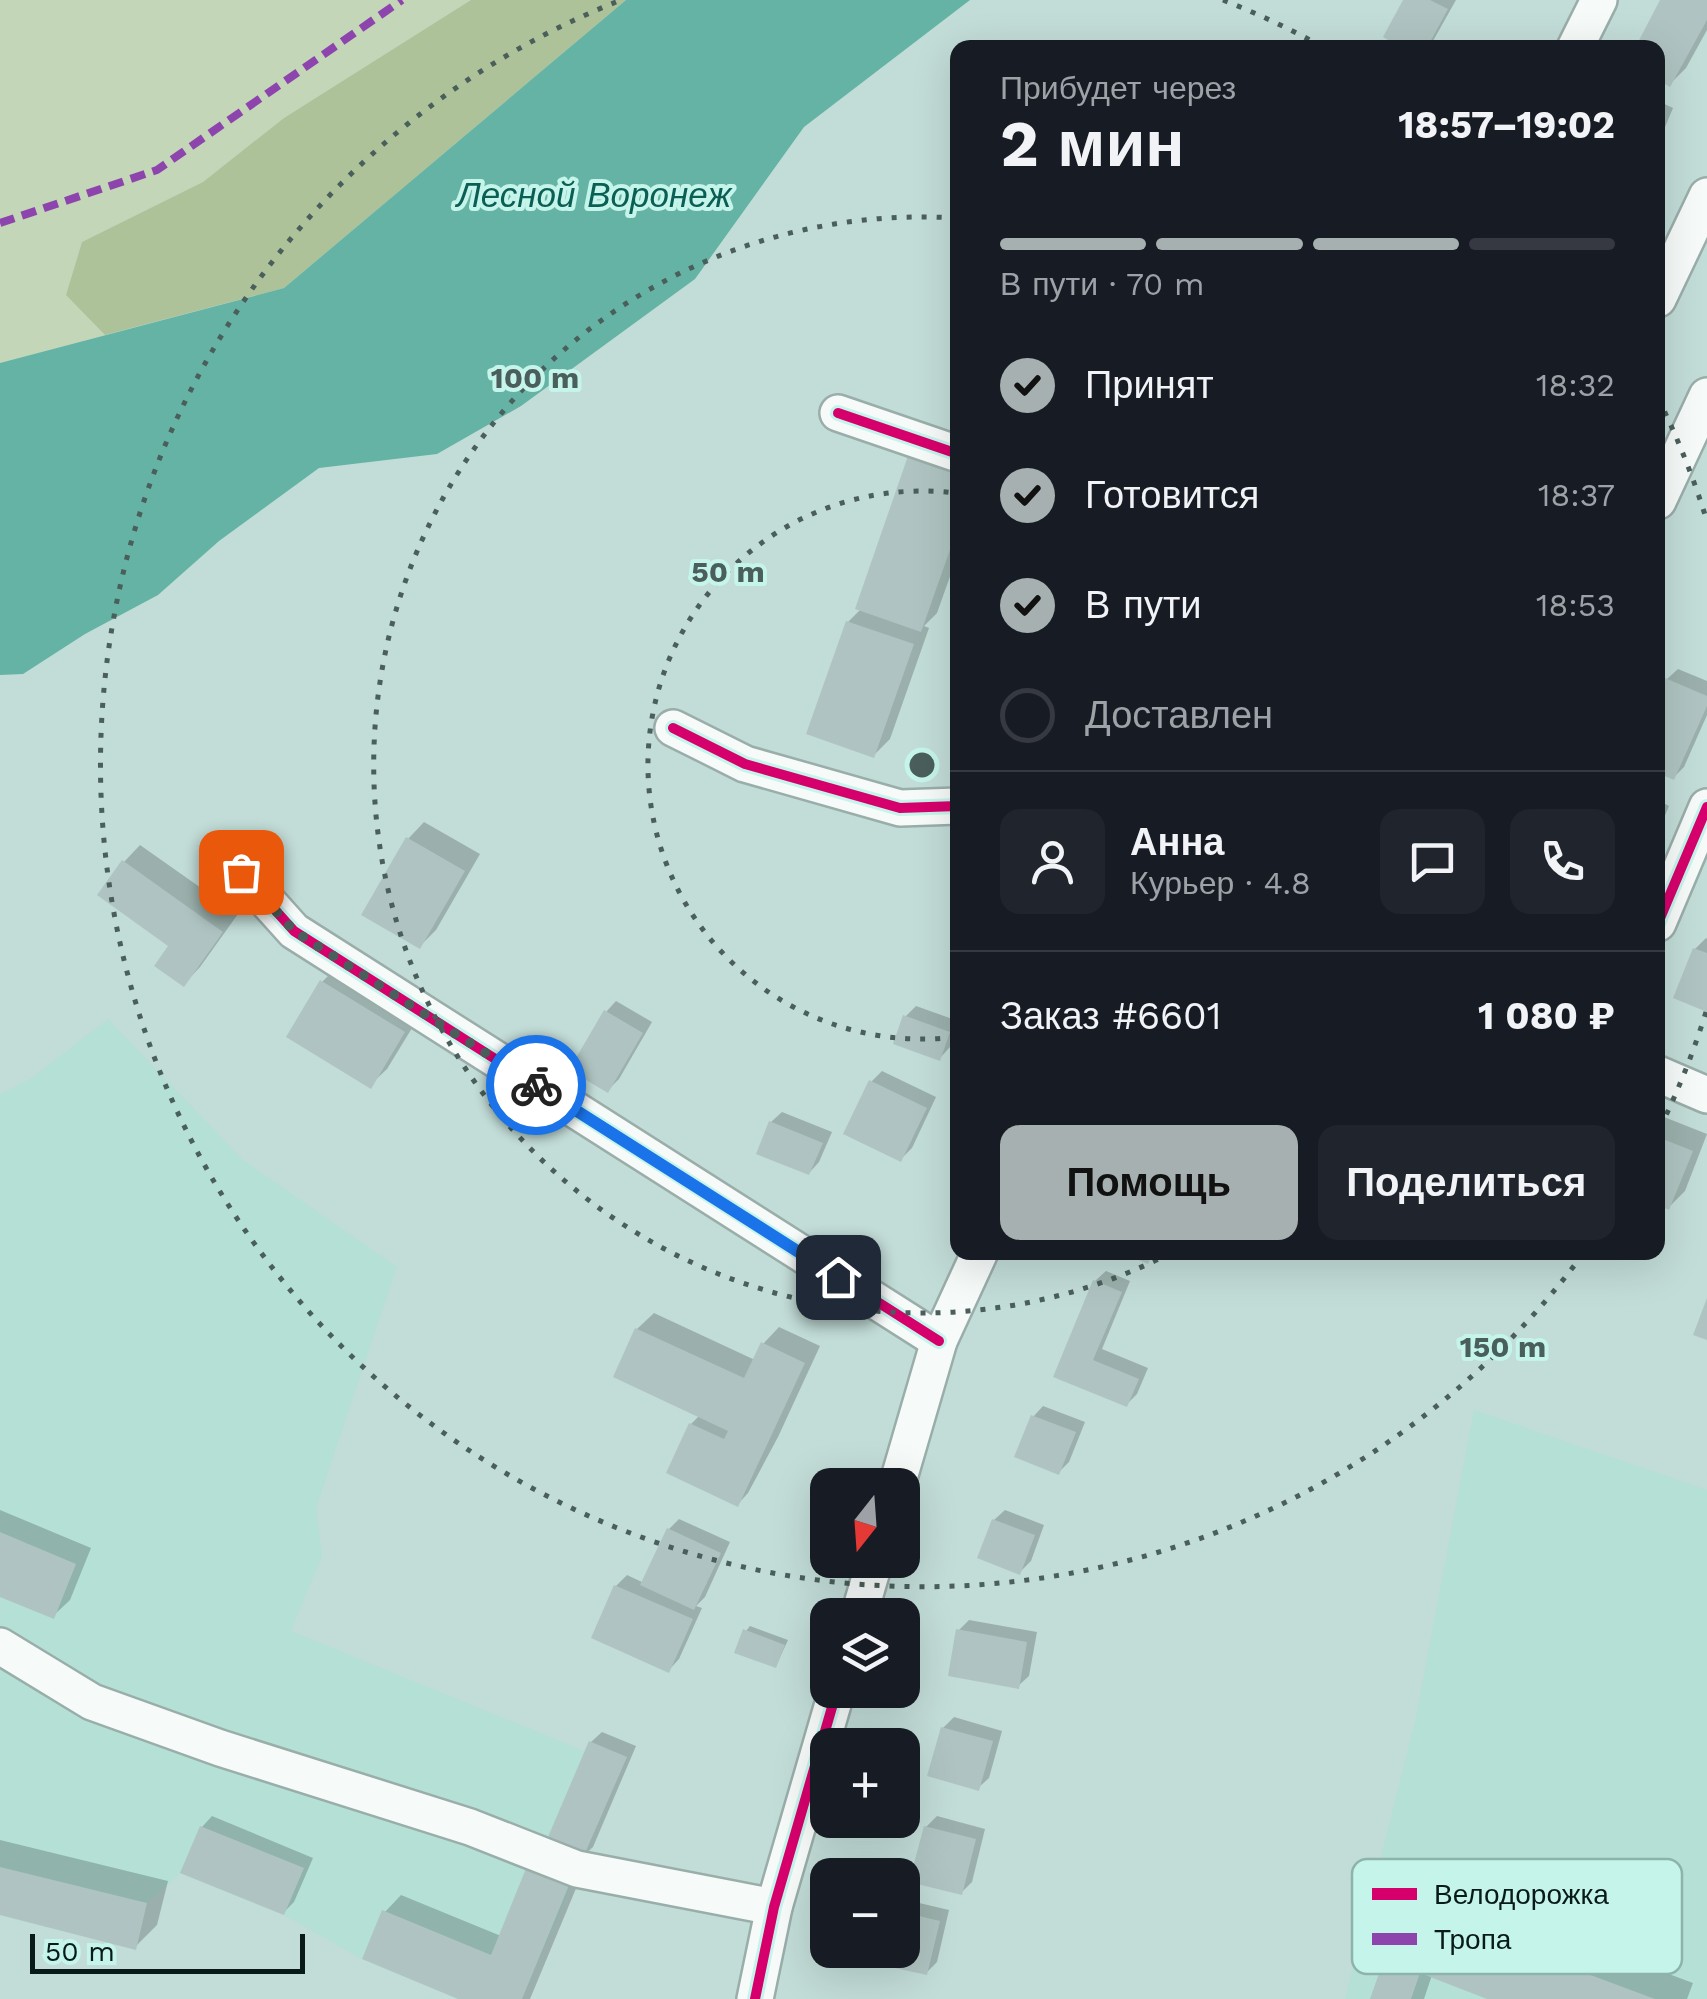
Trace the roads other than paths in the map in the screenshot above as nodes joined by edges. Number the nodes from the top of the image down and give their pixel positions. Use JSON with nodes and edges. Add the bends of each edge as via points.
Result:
{"nodes":[{"id":1,"x":1599,"y":0,"type":"edge"},
{"id":2,"x":1579,"y":40,"type":"edge"},
{"id":3,"x":1707,"y":196,"type":"edge"},
{"id":4,"x":1665,"y":284,"type":"edge"},
{"id":5,"x":1707,"y":396,"type":"edge"},
{"id":6,"x":838,"y":413,"type":"dead end"},
{"id":7,"x":950,"y":451,"type":"edge"},
{"id":8,"x":1665,"y":487,"type":"edge"},
{"id":9,"x":673,"y":728,"type":"dead end"},
{"id":10,"x":950,"y":806,"type":"edge"},
{"id":11,"x":1707,"y":808,"type":"edge"},
{"id":12,"x":241,"y":872,"type":"dead end"},
{"id":13,"x":1665,"y":907,"type":"edge"},
{"id":14,"x":1665,"y":1077,"type":"edge"},
{"id":15,"x":1707,"y":1095,"type":"edge"},
{"id":16,"x":976,"y":1260,"type":"edge"},
{"id":17,"x":939,"y":1341,"type":"junction"},
{"id":18,"x":902,"y":1468,"type":"edge"},
{"id":19,"x":0,"y":1646,"type":"edge"},
{"id":20,"x":832,"y":1708,"type":"edge"},
{"id":21,"x":774,"y":1907,"type":"junction"},
{"id":22,"x":755,"y":1999,"type":"edge"}],
"edges":[{"from":1,"to":2,"type":"street"},
{"from":3,"to":4,"type":"street"},
{"from":5,"to":8,"type":"street"},
{"from":6,"to":7,"type":"street"},
{"from":9,"to":10,"type":"street","via":[[745,764],[900,808]]},
{"from":11,"to":13,"type":"street"},
{"from":12,"to":17,"type":"street","via":[[294,931]]},
{"from":14,"to":15,"type":"street"},
{"from":16,"to":17,"type":"street"},
{"from":17,"to":18,"type":"street"},
{"from":19,"to":21,"type":"street","via":[[92,1702],[578,1869]]},
{"from":20,"to":21,"type":"street"},
{"from":21,"to":22,"type":"street"}]}
